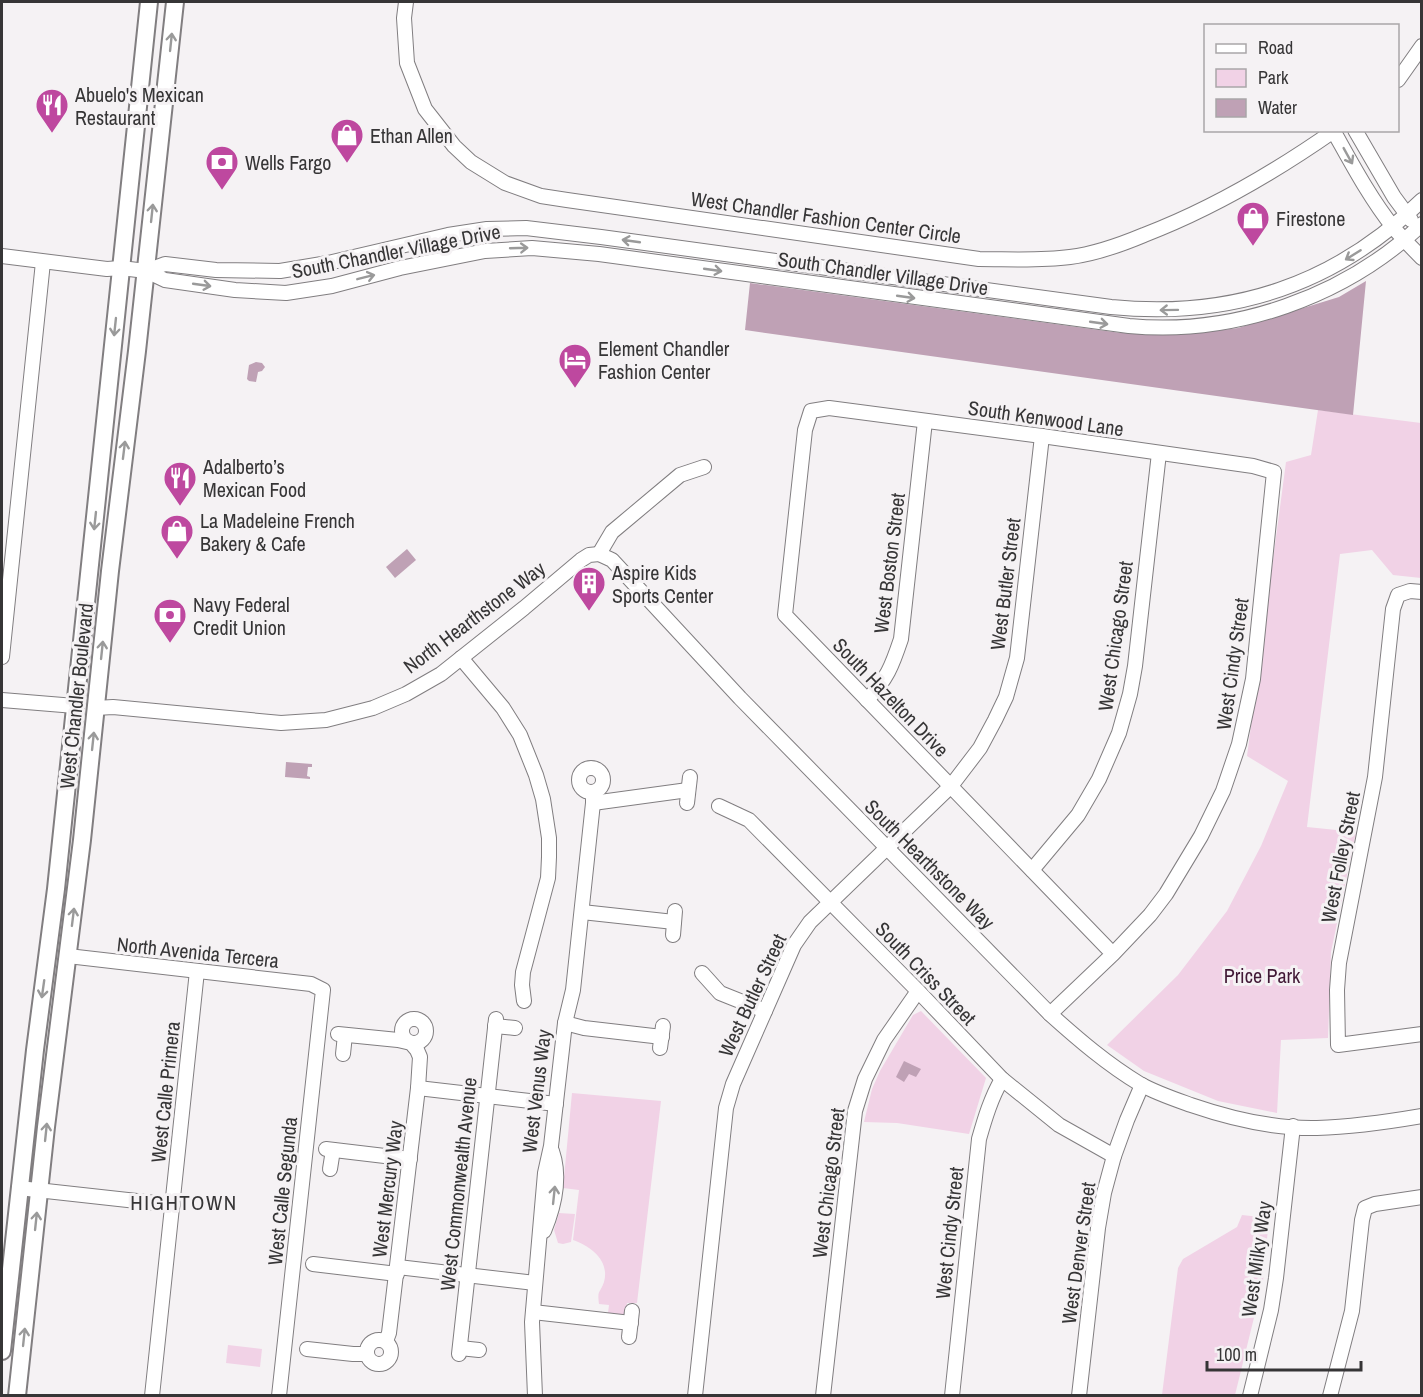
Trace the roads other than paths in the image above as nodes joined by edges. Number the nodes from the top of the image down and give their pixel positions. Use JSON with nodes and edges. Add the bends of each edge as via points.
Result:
{"nodes":[{"id":1,"x":149,"y":2,"type":"edge"},
{"id":2,"x":175,"y":2,"type":"edge"},
{"id":3,"x":406,"y":2,"type":"edge"},
{"id":4,"x":1422,"y":46,"type":"edge"},
{"id":5,"x":1399,"y":79,"type":"edge"},
{"id":6,"x":1333,"y":132,"type":"edge"},
{"id":7,"x":1335,"y":132,"type":"edge"},
{"id":8,"x":1356,"y":132,"type":"edge"},
{"id":9,"x":1422,"y":200,"type":"edge"},
{"id":10,"x":1400,"y":220,"type":"junction"},
{"id":11,"x":1415,"y":232,"type":"edge"},
{"id":12,"x":2,"y":256,"type":"edge"},
{"id":13,"x":1422,"y":258,"type":"edge"},
{"id":14,"x":43,"y":262,"type":"junction"},
{"id":15,"x":121,"y":268,"type":"junction"},
{"id":16,"x":146,"y":271,"type":"junction"},
{"id":17,"x":269,"y":272,"type":"junction"},
{"id":18,"x":274,"y":293,"type":"junction"},
{"id":19,"x":811,"y":411,"type":"joint"},
{"id":20,"x":925,"y":421,"type":"junction"},
{"id":21,"x":1042,"y":436,"type":"junction"},
{"id":22,"x":1159,"y":453,"type":"junction"},
{"id":23,"x":704,"y":467,"type":"dead end"},
{"id":24,"x":1274,"y":472,"type":"joint"},
{"id":25,"x":599,"y":554,"type":"junction"},
{"id":26,"x":1422,"y":592,"type":"edge"},
{"id":27,"x":2,"y":657,"type":"edge"},
{"id":28,"x":461,"y":658,"type":"junction"},
{"id":29,"x":2,"y":700,"type":"edge"},
{"id":30,"x":867,"y":700,"type":"junction"},
{"id":31,"x":86,"y":707,"type":"junction"},
{"id":32,"x":951,"y":786,"type":"junction"},
{"id":33,"x":688,"y":790,"type":"dead end"},
{"id":34,"x":719,"y":806,"type":"dead end"},
{"id":35,"x":886,"y":848,"type":"junction"},
{"id":36,"x":1032,"y":870,"type":"junction"},
{"id":37,"x":830,"y":902,"type":"junction"},
{"id":38,"x":582,"y":912,"type":"junction"},
{"id":39,"x":674,"y":922,"type":"dead end"},
{"id":40,"x":1113,"y":954,"type":"junction"},
{"id":41,"x":68,"y":957,"type":"junction"},
{"id":42,"x":198,"y":971,"type":"junction"},
{"id":43,"x":702,"y":973,"type":"dead end"},
{"id":44,"x":323,"y":990,"type":"joint"},
{"id":45,"x":918,"y":991,"type":"junction"},
{"id":46,"x":524,"y":1001,"type":"dead end"},
{"id":47,"x":765,"y":1011,"type":"junction"},
{"id":48,"x":1050,"y":1014,"type":"junction"},
{"id":49,"x":565,"y":1023,"type":"junction"},
{"id":50,"x":514,"y":1028,"type":"dead end"},
{"id":51,"x":1422,"y":1034,"type":"edge"},
{"id":52,"x":662,"y":1037,"type":"dead end"},
{"id":53,"x":343,"y":1054,"type":"dead end"},
{"id":54,"x":1002,"y":1079,"type":"junction"},
{"id":55,"x":1142,"y":1085,"type":"junction"},
{"id":56,"x":418,"y":1089,"type":"junction"},
{"id":57,"x":488,"y":1096,"type":"junction"},
{"id":58,"x":556,"y":1104,"type":"junction"},
{"id":59,"x":1422,"y":1116,"type":"edge"},
{"id":60,"x":1293,"y":1126,"type":"junction"},
{"id":61,"x":1114,"y":1156,"type":"junction"},
{"id":62,"x":410,"y":1159,"type":"junction"},
{"id":63,"x":330,"y":1169,"type":"dead end"},
{"id":64,"x":19,"y":1188,"type":"junction"},
{"id":65,"x":39,"y":1190,"type":"junction"},
{"id":66,"x":1422,"y":1197,"type":"edge"},
{"id":67,"x":173,"y":1204,"type":"junction"},
{"id":68,"x":313,"y":1263,"type":"dead end"},
{"id":69,"x":397,"y":1270,"type":"junction"},
{"id":70,"x":468,"y":1275,"type":"junction"},
{"id":71,"x":536,"y":1283,"type":"junction"},
{"id":72,"x":533,"y":1312,"type":"junction"},
{"id":73,"x":631,"y":1324,"type":"dead end"},
{"id":74,"x":386,"y":1341,"type":"junction"},
{"id":75,"x":306,"y":1349,"type":"dead end"},
{"id":76,"x":479,"y":1350,"type":"dead end"},
{"id":77,"x":2,"y":1351,"type":"edge"},
{"id":78,"x":367,"y":1354,"type":"junction"},
{"id":79,"x":17,"y":1395,"type":"edge"},
{"id":80,"x":152,"y":1395,"type":"edge"},
{"id":81,"x":279,"y":1395,"type":"edge"},
{"id":82,"x":535,"y":1395,"type":"edge"},
{"id":83,"x":695,"y":1395,"type":"edge"},
{"id":84,"x":823,"y":1395,"type":"edge"},
{"id":85,"x":952,"y":1395,"type":"edge"},
{"id":86,"x":1079,"y":1395,"type":"edge"},
{"id":87,"x":1250,"y":1395,"type":"edge"},
{"id":88,"x":1330,"y":1395,"type":"edge"}],
"edges":[{"from":1,"to":15,"type":"main road","name":"West Chandler Boulevard"},
{"from":16,"to":2,"type":"main road","name":"West Chandler Boulevard","one_way":true},
{"from":3,"to":6,"type":"street","name":"West Chandler Fashion Center Circle","via":[[407,63],[425,109],[471,162],[505,183],[541,196],[891,246],[979,258],[1033,260],[1099,251],[1175,223],[1236,193]]},
{"from":4,"to":5,"type":"street"},
{"from":7,"to":10,"type":"street","one_way":true,"via":[[1358,175]]},
{"from":8,"to":10,"type":"street","via":[[1394,197]]},
{"from":9,"to":10,"type":"street","name":"South Chandler Village Drive"},
{"from":10,"to":11,"type":"street"},
{"from":10,"to":17,"type":"street","name":"South Chandler Village Drive","one_way":true,"via":[[1356,254],[1300,283],[1247,300],[1182,309],[1135,310],[1085,304],[526,228],[466,232]]},
{"from":11,"to":13,"type":"street"},
{"from":18,"to":11,"type":"street","name":"South Chandler Village Drive","one_way":true,"via":[[323,288],[485,251],[532,248],[1129,327],[1165,328],[1224,322],[1295,303],[1341,282]]},
{"from":12,"to":14,"type":"street"},
{"from":14,"to":15,"type":"street"},
{"from":14,"to":27,"type":"street"},
{"from":15,"to":16,"type":"street"},
{"from":15,"to":31,"type":"main road","name":"West Chandler Boulevard","one_way":true},
{"from":16,"to":17,"type":"street","name":"South Chandler Village Drive","via":[[165,264]]},
{"from":16,"to":18,"type":"street","name":"South Chandler Village Drive","one_way":true,"via":[[165,280]]},
{"from":31,"to":16,"type":"main road","name":"West Chandler Boulevard","one_way":true},
{"from":17,"to":18,"type":"street"},
{"from":19,"to":20,"type":"street","name":"South Kenwood Lane","via":[[829,408]]},
{"from":19,"to":30,"type":"street","name":"South Hazelton Drive","via":[[805,430],[785,615]]},
{"from":20,"to":21,"type":"street","name":"South Kenwood Lane"},
{"from":20,"to":30,"type":"street","name":"West Boston Street","via":[[901,639],[893,664]]},
{"from":21,"to":22,"type":"street","name":"South Kenwood Lane"},
{"from":21,"to":32,"type":"street","name":"West Butler Street","via":[[1012,678],[980,748]]},
{"from":22,"to":24,"type":"street","name":"South Kenwood Lane"},
{"from":22,"to":36,"type":"street","name":"West Chicago Street","via":[[1135,666],[1119,733],[1078,815]]},
{"from":23,"to":25,"type":"street","via":[[680,475],[612,532]]},
{"from":24,"to":40,"type":"street","name":"West Cindy Street","via":[[1253,679],[1239,744],[1201,836],[1166,894]]},
{"from":25,"to":28,"type":"street","name":"North Hearthstone Way","via":[[581,560]]},
{"from":25,"to":35,"type":"street","name":"South Hearthstone Way","via":[[612,560]]},
{"from":26,"to":51,"type":"street","name":"West Folley Street","via":[[1398,595],[1393,609],[1375,777],[1337,990],[1338,1045]]},
{"from":28,"to":31,"type":"street","name":"North Hearthstone Way","via":[[396,699],[326,720],[266,723]]},
{"from":28,"to":46,"type":"street","via":[[520,735],[545,810],[548,878],[523,972]]},
{"from":29,"to":31,"type":"street","name":"North Hearthstone Way"},
{"from":30,"to":32,"type":"street","name":"South Hazelton Drive"},
{"from":41,"to":31,"type":"main road","name":"West Chandler Boulevard","one_way":true},
{"from":31,"to":64,"type":"main road","name":"West Chandler Boulevard","one_way":true,"via":[[56,889]]},
{"from":32,"to":35,"type":"street","name":"West Butler Street"},
{"from":32,"to":36,"type":"street","name":"South Hazelton Drive"},
{"from":33,"to":38,"type":"street","name":"West Venus Way","via":[[593,797]]},
{"from":34,"to":37,"type":"street","name":"South Criss Street","via":[[749,820]]},
{"from":35,"to":37,"type":"street","name":"West Butler Street"},
{"from":35,"to":48,"type":"street","name":"South Hearthstone Way"},
{"from":36,"to":40,"type":"street","name":"South Hazelton Drive"},
{"from":37,"to":45,"type":"street","name":"South Criss Street"},
{"from":37,"to":47,"type":"street","name":"West Butler Street","via":[[794,945]]},
{"from":38,"to":39,"type":"street"},
{"from":38,"to":49,"type":"street","name":"West Venus Way"},
{"from":40,"to":48,"type":"street","name":"West Cindy Street"},
{"from":41,"to":42,"type":"street","name":"North Avenida Tercera"},
{"from":65,"to":41,"type":"main road","name":"West Chandler Boulevard","one_way":true},
{"from":42,"to":44,"type":"street","name":"North Avenida Tercera","via":[[311,984]]},
{"from":42,"to":67,"type":"street","name":"West Calle Primera"},
{"from":43,"to":47,"type":"street","via":[[720,993]]},
{"from":44,"to":81,"type":"street","name":"West Calle Segunda"},
{"from":45,"to":54,"type":"street","name":"South Criss Street"},
{"from":45,"to":84,"type":"street","name":"West Chicago Street","via":[[884,1040],[855,1110]]},
{"from":47,"to":83,"type":"street","name":"West Butler Street","via":[[726,1108]]},
{"from":48,"to":55,"type":"street","name":"South Hearthstone Way","via":[[1086,1047]]},
{"from":49,"to":52,"type":"street"},
{"from":49,"to":58,"type":"street","name":"West Venus Way"},
{"from":50,"to":57,"type":"street","name":"West Commonwealth Avenue","via":[[495,1022]]},
{"from":53,"to":56,"type":"street","name":"West Mercury Way","via":[[342,1035],[411,1043],[420,1057]]},
{"from":54,"to":61,"type":"street","name":"South Criss Street","via":[[1059,1125]]},
{"from":54,"to":85,"type":"street","name":"West Cindy Street","via":[[979,1139]]},
{"from":55,"to":60,"type":"street","name":"South Hearthstone Way","via":[[1209,1111],[1258,1123]]},
{"from":55,"to":61,"type":"street","name":"West Denver Street"},
{"from":56,"to":57,"type":"street"},
{"from":56,"to":62,"type":"street","name":"West Mercury Way"},
{"from":57,"to":58,"type":"street"},
{"from":57,"to":70,"type":"street","name":"West Commonwealth Avenue"},
{"from":58,"to":71,"type":"street","name":"West Venus Way","via":[[550,1146],[556,1182],[551,1214],[540,1242]]},
{"from":59,"to":60,"type":"street","name":"South Hearthstone Way","via":[[1367,1125]]},
{"from":60,"to":87,"type":"street","name":"West Milky Way","via":[[1271,1310]]},
{"from":61,"to":86,"type":"street","name":"West Denver Street","via":[[1098,1228]]},
{"from":62,"to":63,"type":"street","via":[[329,1150]]},
{"from":62,"to":69,"type":"street","name":"West Mercury Way"},
{"from":64,"to":65,"type":"street"},
{"from":64,"to":77,"type":"main road","name":"West Chandler Boulevard"},
{"from":65,"to":67,"type":"street"},
{"from":79,"to":65,"type":"main road","name":"West Chandler Boulevard","one_way":true},
{"from":66,"to":88,"type":"street","via":[[1365,1208],[1352,1311]]},
{"from":67,"to":80,"type":"street","name":"West Calle Primera"},
{"from":68,"to":69,"type":"street"},
{"from":69,"to":70,"type":"street"},
{"from":69,"to":74,"type":"street","name":"West Mercury Way"},
{"from":70,"to":71,"type":"street"},
{"from":70,"to":76,"type":"street","name":"West Commonwealth Avenue","via":[[460,1351]]},
{"from":71,"to":72,"type":"street"},
{"from":72,"to":73,"type":"street"},
{"from":72,"to":82,"type":"street"},
{"from":74,"to":78,"type":"street","via":[[371,1343]]},
{"from":74,"to":78,"type":"street","name":"West Mercury Way","via":[[392,1351],[386,1362],[375,1363]]},
{"from":75,"to":78,"type":"street"}]}
